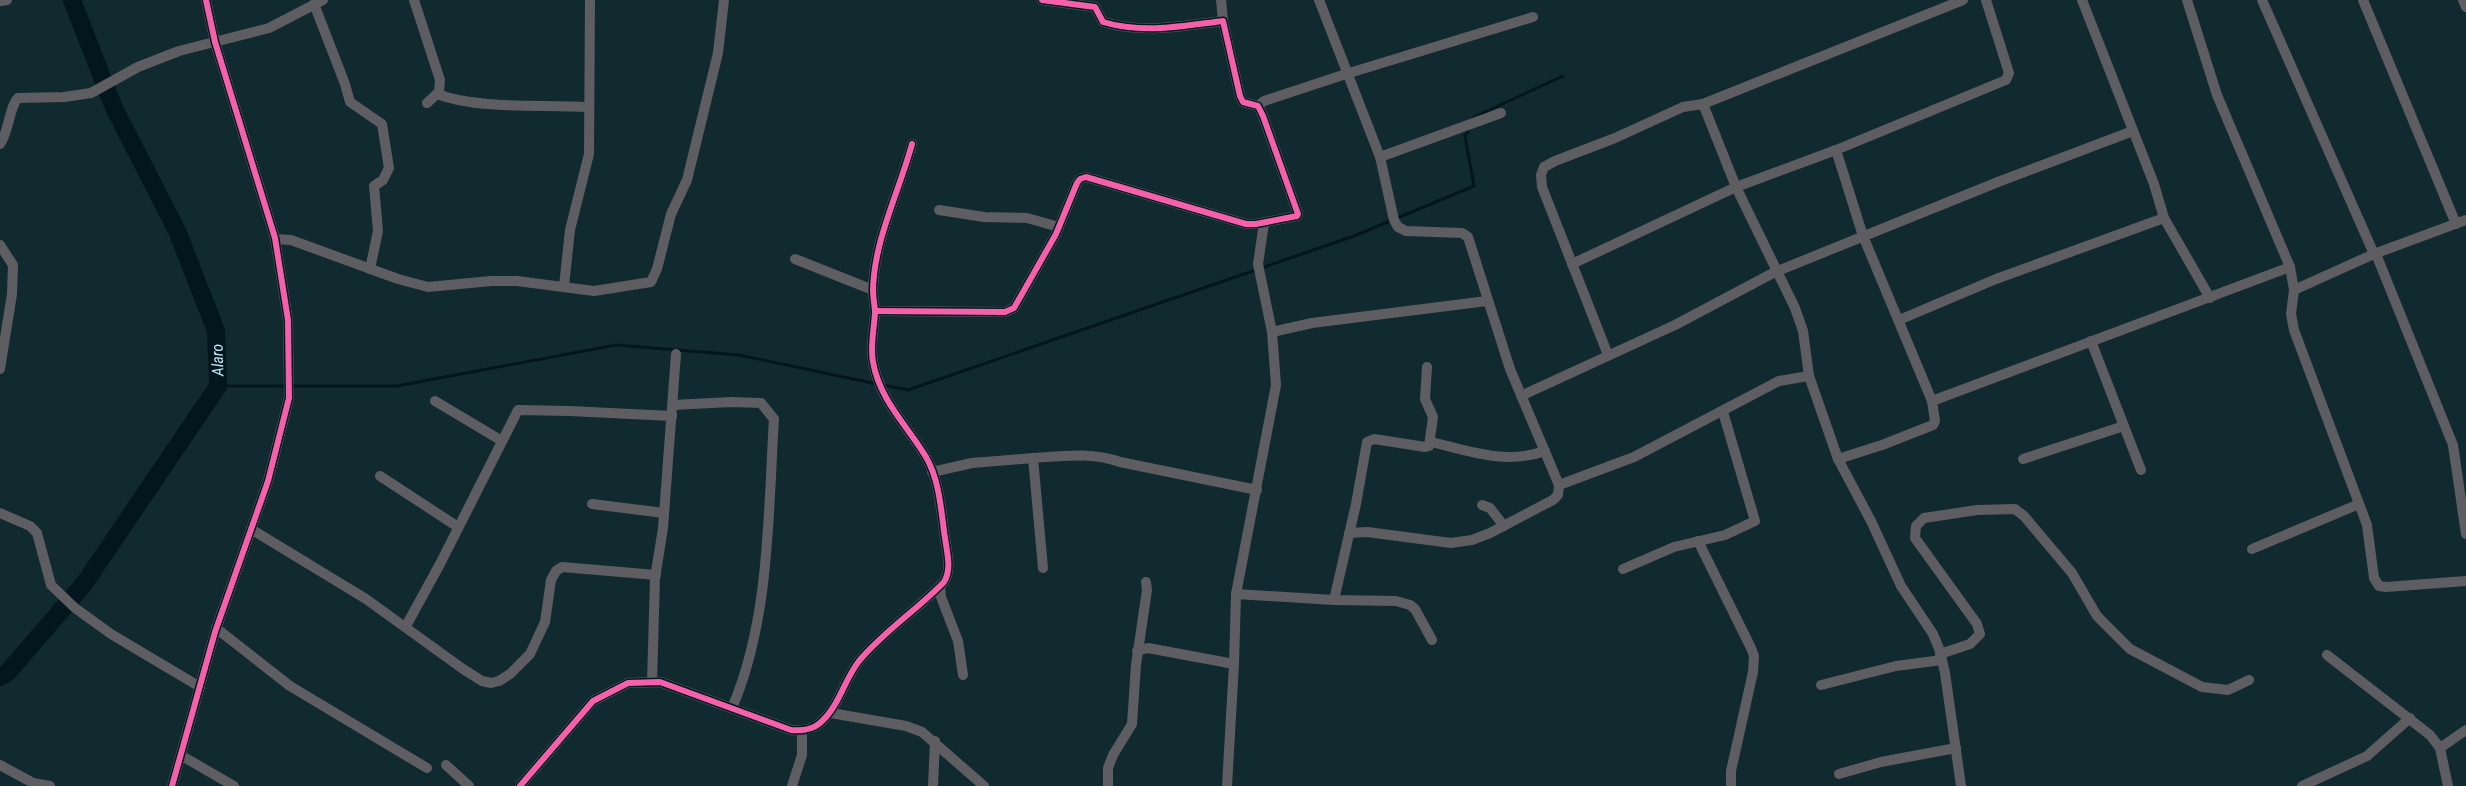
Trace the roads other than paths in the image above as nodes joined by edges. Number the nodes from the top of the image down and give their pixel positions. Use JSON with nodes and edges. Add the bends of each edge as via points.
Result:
{"nodes":[{"id":1,"x":7,"y":0,"type":"edge"},
{"id":2,"x":206,"y":0,"type":"edge"},
{"id":3,"x":414,"y":0,"type":"edge"},
{"id":4,"x":590,"y":0,"type":"edge"},
{"id":5,"x":724,"y":0,"type":"edge"},
{"id":6,"x":1042,"y":0,"type":"edge"},
{"id":7,"x":1221,"y":0,"type":"edge"},
{"id":8,"x":1319,"y":0,"type":"edge"},
{"id":9,"x":1962,"y":0,"type":"edge"},
{"id":10,"x":1986,"y":0,"type":"edge"},
{"id":11,"x":2082,"y":0,"type":"edge"},
{"id":12,"x":2187,"y":0,"type":"edge"},
{"id":13,"x":2262,"y":0,"type":"edge"},
{"id":14,"x":2362,"y":0,"type":"edge"},
{"id":15,"x":2463,"y":0,"type":"edge"},
{"id":16,"x":1,"y":1,"type":"edge"},
{"id":17,"x":318,"y":2,"type":"edge"},
{"id":18,"x":1096,"y":4,"type":"edge"},
{"id":19,"x":2466,"y":7,"type":"edge"},
{"id":20,"x":1533,"y":17,"type":"dead end"},
{"id":21,"x":1223,"y":21,"type":"junction"},
{"id":22,"x":215,"y":42,"type":"junction"},
{"id":23,"x":1346,"y":74,"type":"junction"},
{"id":24,"x":437,"y":94,"type":"junction"},
{"id":25,"x":427,"y":103,"type":"dead end"},
{"id":26,"x":1703,"y":104,"type":"junction"},
{"id":27,"x":1258,"y":106,"type":"junction"},
{"id":28,"x":588,"y":107,"type":"junction"},
{"id":29,"x":1501,"y":113,"type":"dead end"},
{"id":30,"x":2133,"y":131,"type":"junction"},
{"id":31,"x":0,"y":144,"type":"edge"},
{"id":32,"x":912,"y":144,"type":"dead end"},
{"id":33,"x":1836,"y":150,"type":"junction"},
{"id":34,"x":1380,"y":157,"type":"junction"},
{"id":35,"x":1736,"y":187,"type":"junction"},
{"id":36,"x":939,"y":210,"type":"dead end"},
{"id":37,"x":2164,"y":218,"type":"junction"},
{"id":38,"x":2463,"y":222,"type":"edge"},
{"id":39,"x":1264,"y":223,"type":"junction"},
{"id":40,"x":1058,"y":227,"type":"junction"},
{"id":41,"x":1863,"y":236,"type":"junction"},
{"id":42,"x":275,"y":239,"type":"junction"},
{"id":43,"x":0,"y":245,"type":"edge"},
{"id":44,"x":2375,"y":254,"type":"junction"},
{"id":45,"x":795,"y":259,"type":"dead end"},
{"id":46,"x":1572,"y":264,"type":"junction"},
{"id":47,"x":2290,"y":267,"type":"junction"},
{"id":48,"x":370,"y":269,"type":"junction"},
{"id":49,"x":1775,"y":272,"type":"junction"},
{"id":50,"x":564,"y":286,"type":"junction"},
{"id":51,"x":873,"y":290,"type":"junction"},
{"id":52,"x":2294,"y":290,"type":"junction"},
{"id":53,"x":2210,"y":298,"type":"junction"},
{"id":54,"x":1487,"y":301,"type":"junction"},
{"id":55,"x":875,"y":310,"type":"junction"},
{"id":56,"x":1899,"y":320,"type":"junction"},
{"id":57,"x":1272,"y":332,"type":"junction"},
{"id":58,"x":2091,"y":342,"type":"junction"},
{"id":59,"x":676,"y":354,"type":"dead end"},
{"id":60,"x":1608,"y":355,"type":"junction"},
{"id":61,"x":1427,"y":367,"type":"dead end"},
{"id":62,"x":0,"y":370,"type":"edge"},
{"id":63,"x":1809,"y":376,"type":"junction"},
{"id":64,"x":1521,"y":396,"type":"junction"},
{"id":65,"x":435,"y":400,"type":"dead end"},
{"id":66,"x":1932,"y":401,"type":"junction"},
{"id":67,"x":673,"y":405,"type":"junction"},
{"id":68,"x":1723,"y":412,"type":"junction"},
{"id":69,"x":672,"y":416,"type":"junction"},
{"id":70,"x":2124,"y":426,"type":"junction"},
{"id":71,"x":502,"y":441,"type":"junction"},
{"id":72,"x":1431,"y":442,"type":"junction"},
{"id":73,"x":1545,"y":451,"type":"junction"},
{"id":74,"x":1034,"y":458,"type":"junction"},
{"id":75,"x":1838,"y":459,"type":"junction"},
{"id":76,"x":2023,"y":459,"type":"dead end"},
{"id":77,"x":2141,"y":470,"type":"dead end"},
{"id":78,"x":932,"y":472,"type":"junction"},
{"id":79,"x":380,"y":476,"type":"dead end"},
{"id":80,"x":1559,"y":485,"type":"junction"},
{"id":81,"x":1257,"y":490,"type":"junction"},
{"id":82,"x":592,"y":504,"type":"dead end"},
{"id":83,"x":2359,"y":504,"type":"junction"},
{"id":84,"x":1482,"y":505,"type":"dead end"},
{"id":85,"x":664,"y":512,"type":"junction"},
{"id":86,"x":0,"y":513,"type":"edge"},
{"id":87,"x":1504,"y":526,"type":"junction"},
{"id":88,"x":458,"y":527,"type":"junction"},
{"id":89,"x":251,"y":529,"type":"junction"},
{"id":90,"x":1349,"y":533,"type":"junction"},
{"id":91,"x":2466,"y":534,"type":"edge"},
{"id":92,"x":1698,"y":541,"type":"junction"},
{"id":93,"x":2252,"y":549,"type":"dead end"},
{"id":94,"x":1043,"y":568,"type":"dead end"},
{"id":95,"x":1623,"y":569,"type":"dead end"},
{"id":96,"x":656,"y":575,"type":"junction"},
{"id":97,"x":1146,"y":582,"type":"dead end"},
{"id":98,"x":2466,"y":582,"type":"edge"},
{"id":99,"x":940,"y":586,"type":"junction"},
{"id":100,"x":1236,"y":594,"type":"junction"},
{"id":101,"x":1334,"y":600,"type":"junction"},
{"id":102,"x":406,"y":626,"type":"junction"},
{"id":103,"x":216,"y":628,"type":"junction"},
{"id":104,"x":1139,"y":640,"type":"junction"},
{"id":105,"x":1432,"y":640,"type":"dead end"},
{"id":106,"x":1148,"y":648,"type":"junction"},
{"id":107,"x":1137,"y":651,"type":"junction"},
{"id":108,"x":2326,"y":655,"type":"dead end"},
{"id":109,"x":1941,"y":657,"type":"junction"},
{"id":110,"x":1234,"y":664,"type":"junction"},
{"id":111,"x":963,"y":675,"type":"dead end"},
{"id":112,"x":2248,"y":680,"type":"dead end"},
{"id":113,"x":652,"y":682,"type":"junction"},
{"id":114,"x":1821,"y":685,"type":"dead end"},
{"id":115,"x":200,"y":687,"type":"junction"},
{"id":116,"x":732,"y":708,"type":"junction"},
{"id":117,"x":831,"y":712,"type":"junction"},
{"id":118,"x":2410,"y":718,"type":"junction"},
{"id":119,"x":2466,"y":730,"type":"edge"},
{"id":120,"x":802,"y":731,"type":"junction"},
{"id":121,"x":935,"y":741,"type":"junction"},
{"id":122,"x":1956,"y":748,"type":"junction"},
{"id":123,"x":2440,"y":748,"type":"junction"},
{"id":124,"x":182,"y":756,"type":"junction"},
{"id":125,"x":0,"y":765,"type":"edge"},
{"id":126,"x":446,"y":765,"type":"dead end"},
{"id":127,"x":427,"y":768,"type":"dead end"},
{"id":128,"x":1839,"y":774,"type":"dead end"},
{"id":129,"x":50,"y":786,"type":"edge"},
{"id":130,"x":172,"y":786,"type":"edge"},
{"id":131,"x":234,"y":786,"type":"edge"},
{"id":132,"x":469,"y":786,"type":"edge"},
{"id":133,"x":520,"y":786,"type":"edge"},
{"id":134,"x":792,"y":786,"type":"edge"},
{"id":135,"x":933,"y":786,"type":"edge"},
{"id":136,"x":984,"y":786,"type":"edge"},
{"id":137,"x":1108,"y":786,"type":"edge"},
{"id":138,"x":1227,"y":786,"type":"edge"},
{"id":139,"x":1731,"y":786,"type":"edge"},
{"id":140,"x":1960,"y":786,"type":"edge"},
{"id":141,"x":2302,"y":786,"type":"edge"},
{"id":142,"x":2448,"y":786,"type":"edge"}],
"edges":[{"from":1,"to":16,"type":"street"},
{"from":2,"to":22,"type":"street"},
{"from":3,"to":24,"type":"street","via":[[440,80]]},
{"from":4,"to":28,"type":"street"},
{"from":5,"to":50,"type":"street","via":[[718,53],[691,166],[671,214],[654,277],[643,285],[594,291]]},
{"from":6,"to":18,"type":"street"},
{"from":7,"to":21,"type":"street"},
{"from":8,"to":23,"type":"street"},
{"from":9,"to":26,"type":"street"},
{"from":10,"to":33,"type":"street","via":[[2008,78]]},
{"from":11,"to":30,"type":"street"},
{"from":12,"to":47,"type":"street","via":[[2218,95]]},
{"from":13,"to":44,"type":"street"},
{"from":14,"to":38,"type":"street"},
{"from":15,"to":19,"type":"street"},
{"from":17,"to":22,"type":"street","via":[[269,28]]},
{"from":17,"to":48,"type":"street","via":[[350,102],[382,124],[389,168],[383,180],[374,186],[378,231]]},
{"from":18,"to":21,"type":"street","via":[[1104,22],[1123,28],[1158,29]]},
{"from":20,"to":23,"type":"street"},
{"from":21,"to":27,"type":"street","via":[[1240,96],[1243,102]]},
{"from":22,"to":31,"type":"street","via":[[178,50],[138,67],[92,93],[18,98]]},
{"from":22,"to":42,"type":"street"},
{"from":23,"to":27,"type":"street","via":[[1264,101]]},
{"from":23,"to":34,"type":"street","via":[[1369,123]]},
{"from":24,"to":25,"type":"street"},
{"from":24,"to":28,"type":"street","via":[[452,100],[509,105]]},
{"from":26,"to":35,"type":"street"},
{"from":26,"to":46,"type":"street","via":[[1683,107],[1544,167],[1542,187]]},
{"from":27,"to":39,"type":"street","via":[[1298,211],[1297,216]]},
{"from":28,"to":50,"type":"street","via":[[589,154],[570,230]]},
{"from":29,"to":34,"type":"street"},
{"from":30,"to":37,"type":"street"},
{"from":30,"to":41,"type":"street"},
{"from":32,"to":51,"type":"street","via":[[886,224]]},
{"from":33,"to":35,"type":"street"},
{"from":33,"to":41,"type":"street"},
{"from":34,"to":54,"type":"street","via":[[1391,213],[1398,227],[1406,231],[1462,233],[1468,237]]},
{"from":35,"to":46,"type":"street"},
{"from":35,"to":49,"type":"street"},
{"from":36,"to":40,"type":"street","via":[[984,217],[1027,218]]},
{"from":37,"to":53,"type":"street"},
{"from":37,"to":56,"type":"street","via":[[1996,279]]},
{"from":38,"to":44,"type":"street"},
{"from":39,"to":40,"type":"street","via":[[1246,224],[1086,177],[1077,183]]},
{"from":39,"to":57,"type":"street","via":[[1258,264]]},
{"from":40,"to":55,"type":"street","via":[[1019,302],[1006,312]]},
{"from":41,"to":49,"type":"street"},
{"from":41,"to":56,"type":"street"},
{"from":42,"to":48,"type":"street","via":[[291,240]]},
{"from":42,"to":89,"type":"street","via":[[288,320],[289,398],[268,481]]},
{"from":43,"to":62,"type":"street","via":[[13,265],[12,294]]},
{"from":44,"to":52,"type":"street"},
{"from":44,"to":91,"type":"street","via":[[2452,445]]},
{"from":45,"to":51,"type":"street"},
{"from":46,"to":60,"type":"street"},
{"from":47,"to":52,"type":"street"},
{"from":47,"to":53,"type":"street"},
{"from":48,"to":50,"type":"street","via":[[428,286],[490,281]]},
{"from":49,"to":60,"type":"street","via":[[1675,325]]},
{"from":49,"to":63,"type":"street","via":[[1795,308],[1803,331]]},
{"from":51,"to":55,"type":"street"},
{"from":52,"to":83,"type":"street","via":[[2291,314],[2294,330]]},
{"from":53,"to":58,"type":"street"},
{"from":54,"to":57,"type":"street","via":[[1312,323]]},
{"from":54,"to":64,"type":"street"},
{"from":55,"to":78,"type":"street","via":[[873,362],[882,393],[927,458]]},
{"from":56,"to":66,"type":"street"},
{"from":57,"to":81,"type":"street","via":[[1276,386]]},
{"from":58,"to":66,"type":"street"},
{"from":58,"to":70,"type":"street"},
{"from":59,"to":67,"type":"street"},
{"from":60,"to":64,"type":"street"},
{"from":61,"to":72,"type":"street","via":[[1425,399],[1433,417]]},
{"from":63,"to":68,"type":"street","via":[[1779,381]]},
{"from":63,"to":75,"type":"street"},
{"from":64,"to":73,"type":"street"},
{"from":65,"to":71,"type":"street"},
{"from":66,"to":75,"type":"street","via":[[1933,425]]},
{"from":67,"to":69,"type":"street"},
{"from":67,"to":116,"type":"street","via":[[761,403],[774,419],[764,584],[747,670]]},
{"from":68,"to":80,"type":"street","via":[[1634,457]]},
{"from":68,"to":92,"type":"street","via":[[1755,520],[1725,535]]},
{"from":69,"to":71,"type":"street","via":[[521,409]]},
{"from":69,"to":85,"type":"street"},
{"from":70,"to":76,"type":"street"},
{"from":70,"to":77,"type":"street"},
{"from":71,"to":88,"type":"street"},
{"from":72,"to":73,"type":"street","via":[[1502,458]]},
{"from":72,"to":90,"type":"street","via":[[1425,447],[1374,439],[1367,442]]},
{"from":73,"to":80,"type":"street"},
{"from":74,"to":78,"type":"street","via":[[972,463]]},
{"from":74,"to":81,"type":"street","via":[[1103,456]]},
{"from":74,"to":94,"type":"street"},
{"from":75,"to":109,"type":"street","via":[[1901,586],[1933,634]]},
{"from":78,"to":99,"type":"street","via":[[941,506],[948,560],[948,575]]},
{"from":79,"to":88,"type":"street"},
{"from":80,"to":87,"type":"street","via":[[1554,500]]},
{"from":81,"to":100,"type":"street"},
{"from":82,"to":85,"type":"street"},
{"from":83,"to":93,"type":"street"},
{"from":83,"to":98,"type":"street","via":[[2367,525],[2374,578],[2379,586]]},
{"from":84,"to":87,"type":"street","via":[[1490,508]]},
{"from":85,"to":96,"type":"street"},
{"from":86,"to":115,"type":"street","via":[[30,526],[37,533],[52,585],[75,608],[111,634]]},
{"from":87,"to":90,"type":"street","via":[[1472,540],[1451,543],[1367,532]]},
{"from":88,"to":102,"type":"street"},
{"from":89,"to":102,"type":"street"},
{"from":89,"to":103,"type":"street"},
{"from":90,"to":101,"type":"street"},
{"from":92,"to":95,"type":"street","via":[[1674,547]]},
{"from":92,"to":139,"type":"street","via":[[1754,656],[1731,771]]},
{"from":96,"to":102,"type":"street","via":[[562,567],[552,580],[545,622],[530,654],[510,674],[491,683],[463,669]]},
{"from":96,"to":113,"type":"street"},
{"from":97,"to":104,"type":"street"},
{"from":99,"to":111,"type":"street","via":[[941,598],[958,641]]},
{"from":99,"to":117,"type":"street","via":[[859,661]]},
{"from":100,"to":101,"type":"street"},
{"from":100,"to":110,"type":"street"},
{"from":101,"to":105,"type":"street","via":[[1396,601],[1410,605]]},
{"from":103,"to":115,"type":"street"},
{"from":103,"to":127,"type":"street","via":[[290,686]]},
{"from":104,"to":106,"type":"street"},
{"from":104,"to":107,"type":"street"},
{"from":106,"to":107,"type":"street"},
{"from":106,"to":110,"type":"street"},
{"from":107,"to":137,"type":"street","via":[[1132,724],[1113,755],[1108,768]]},
{"from":108,"to":118,"type":"street"},
{"from":109,"to":112,"type":"street","via":[[1970,644],[1980,634],[1977,624],[1915,538],[1916,526],[1924,518],[1977,510],[2015,510],[2024,516],[2072,573],[2097,616],[2130,649],[2202,688],[2228,690]]},
{"from":109,"to":114,"type":"street"},
{"from":109,"to":122,"type":"street"},
{"from":110,"to":138,"type":"street"},
{"from":113,"to":116,"type":"street","via":[[682,688]]},
{"from":113,"to":133,"type":"street","via":[[628,683],[593,701]]},
{"from":115,"to":124,"type":"street"},
{"from":116,"to":120,"type":"street"},
{"from":117,"to":120,"type":"street","via":[[818,725]]},
{"from":117,"to":121,"type":"street","via":[[906,726]]},
{"from":118,"to":123,"type":"street"},
{"from":118,"to":141,"type":"street","via":[[2367,756]]},
{"from":119,"to":123,"type":"street"},
{"from":120,"to":134,"type":"street","via":[[802,755]]},
{"from":121,"to":135,"type":"street"},
{"from":121,"to":136,"type":"street"},
{"from":122,"to":128,"type":"street","via":[[1881,762]]},
{"from":122,"to":140,"type":"street"},
{"from":123,"to":142,"type":"street"},
{"from":124,"to":130,"type":"street"},
{"from":124,"to":131,"type":"street"},
{"from":125,"to":129,"type":"street","via":[[33,783]]},
{"from":126,"to":132,"type":"street"}]}
